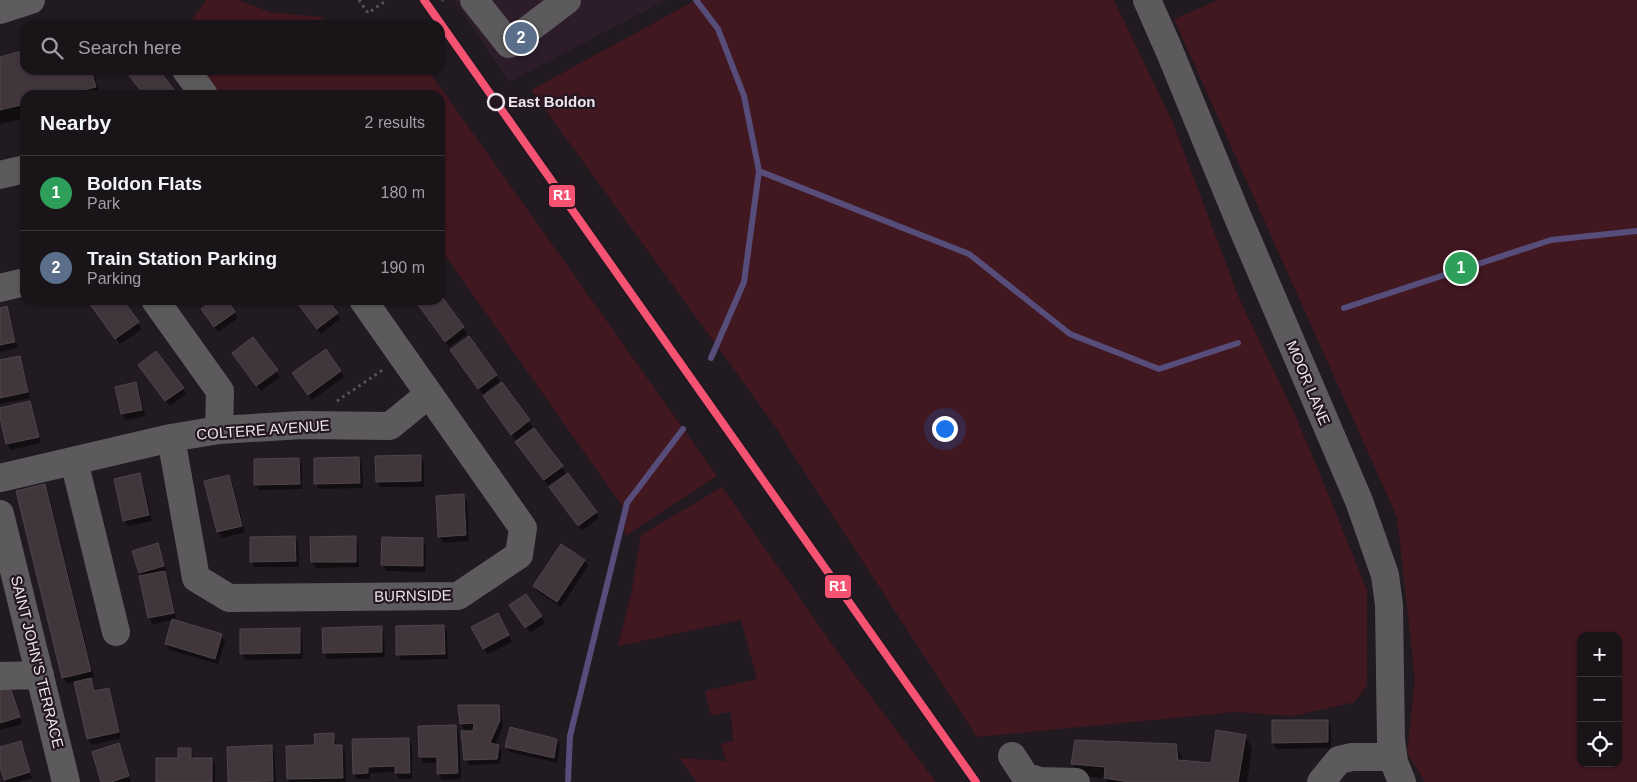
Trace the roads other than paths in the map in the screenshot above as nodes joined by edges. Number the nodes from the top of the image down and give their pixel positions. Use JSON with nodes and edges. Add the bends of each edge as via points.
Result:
{"nodes":[{"id":1,"x":32,"y":0,"type":"edge"},
{"id":2,"x":566,"y":0,"type":"edge"},
{"id":3,"x":1147,"y":0,"type":"edge"},
{"id":4,"x":476,"y":1,"type":"edge"},
{"id":5,"x":0,"y":10,"type":"edge"},
{"id":6,"x":190,"y":75,"type":"edge"},
{"id":7,"x":200,"y":90,"type":"edge"},
{"id":8,"x":20,"y":170,"type":"edge"},
{"id":9,"x":0,"y":174,"type":"edge"},
{"id":10,"x":20,"y":283,"type":"edge"},
{"id":11,"x":0,"y":288,"type":"edge"},
{"id":12,"x":159,"y":305,"type":"edge"},
{"id":13,"x":367,"y":305,"type":"edge"},
{"id":14,"x":429,"y":394,"type":"junction"},
{"id":15,"x":219,"y":430,"type":"junction"},
{"id":16,"x":171,"y":438,"type":"junction"},
{"id":17,"x":74,"y":461,"type":"junction"},
{"id":18,"x":0,"y":478,"type":"edge"},
{"id":19,"x":0,"y":514,"type":"edge"},
{"id":20,"x":6,"y":566,"type":"edge"},
{"id":21,"x":116,"y":632,"type":"dead end"},
{"id":22,"x":40,"y":675,"type":"junction"},
{"id":23,"x":0,"y":676,"type":"edge"},
{"id":24,"x":1012,"y":756,"type":"dead end"},
{"id":25,"x":1393,"y":757,"type":"junction"},
{"id":26,"x":66,"y":782,"type":"edge"},
{"id":27,"x":1076,"y":782,"type":"edge"},
{"id":28,"x":1321,"y":782,"type":"edge"},
{"id":29,"x":1402,"y":782,"type":"edge"}],
"edges":[{"from":1,"to":5,"type":"main road"},
{"from":2,"to":4,"type":"street","via":[[509,44]]},
{"from":3,"to":25,"type":"street","name":"MOOR LANE","via":[[1376,547],[1385,575],[1389,605]]},
{"from":6,"to":7,"type":"street"},
{"from":8,"to":9,"type":"street"},
{"from":10,"to":11,"type":"street"},
{"from":12,"to":15,"type":"street","via":[[220,391]]},
{"from":13,"to":14,"type":"street","name":"BURNSIDE"},
{"from":14,"to":15,"type":"street","name":"COLTERE AVENUE","via":[[390,426],[302,425]]},
{"from":14,"to":16,"type":"street","name":"BURNSIDE","via":[[523,528],[519,555],[458,596],[228,598],[196,578]]},
{"from":15,"to":16,"type":"street","name":"COLTERE AVENUE"},
{"from":16,"to":17,"type":"street","name":"COLTERE AVENUE"},
{"from":17,"to":18,"type":"street","name":"COLTERE AVENUE"},
{"from":17,"to":21,"type":"street"},
{"from":19,"to":20,"type":"street","name":"SAINT JOHN'S TERRACE"},
{"from":20,"to":22,"type":"street","name":"SAINT JOHN'S TERRACE"},
{"from":22,"to":23,"type":"street"},
{"from":22,"to":26,"type":"street","name":"SAINT JOHN'S TERRACE"},
{"from":24,"to":27,"type":"street","via":[[1025,776],[1040,781]]},
{"from":25,"to":28,"type":"street","via":[[1339,760]]},
{"from":25,"to":29,"type":"street","name":"MOOR LANE"}]}
